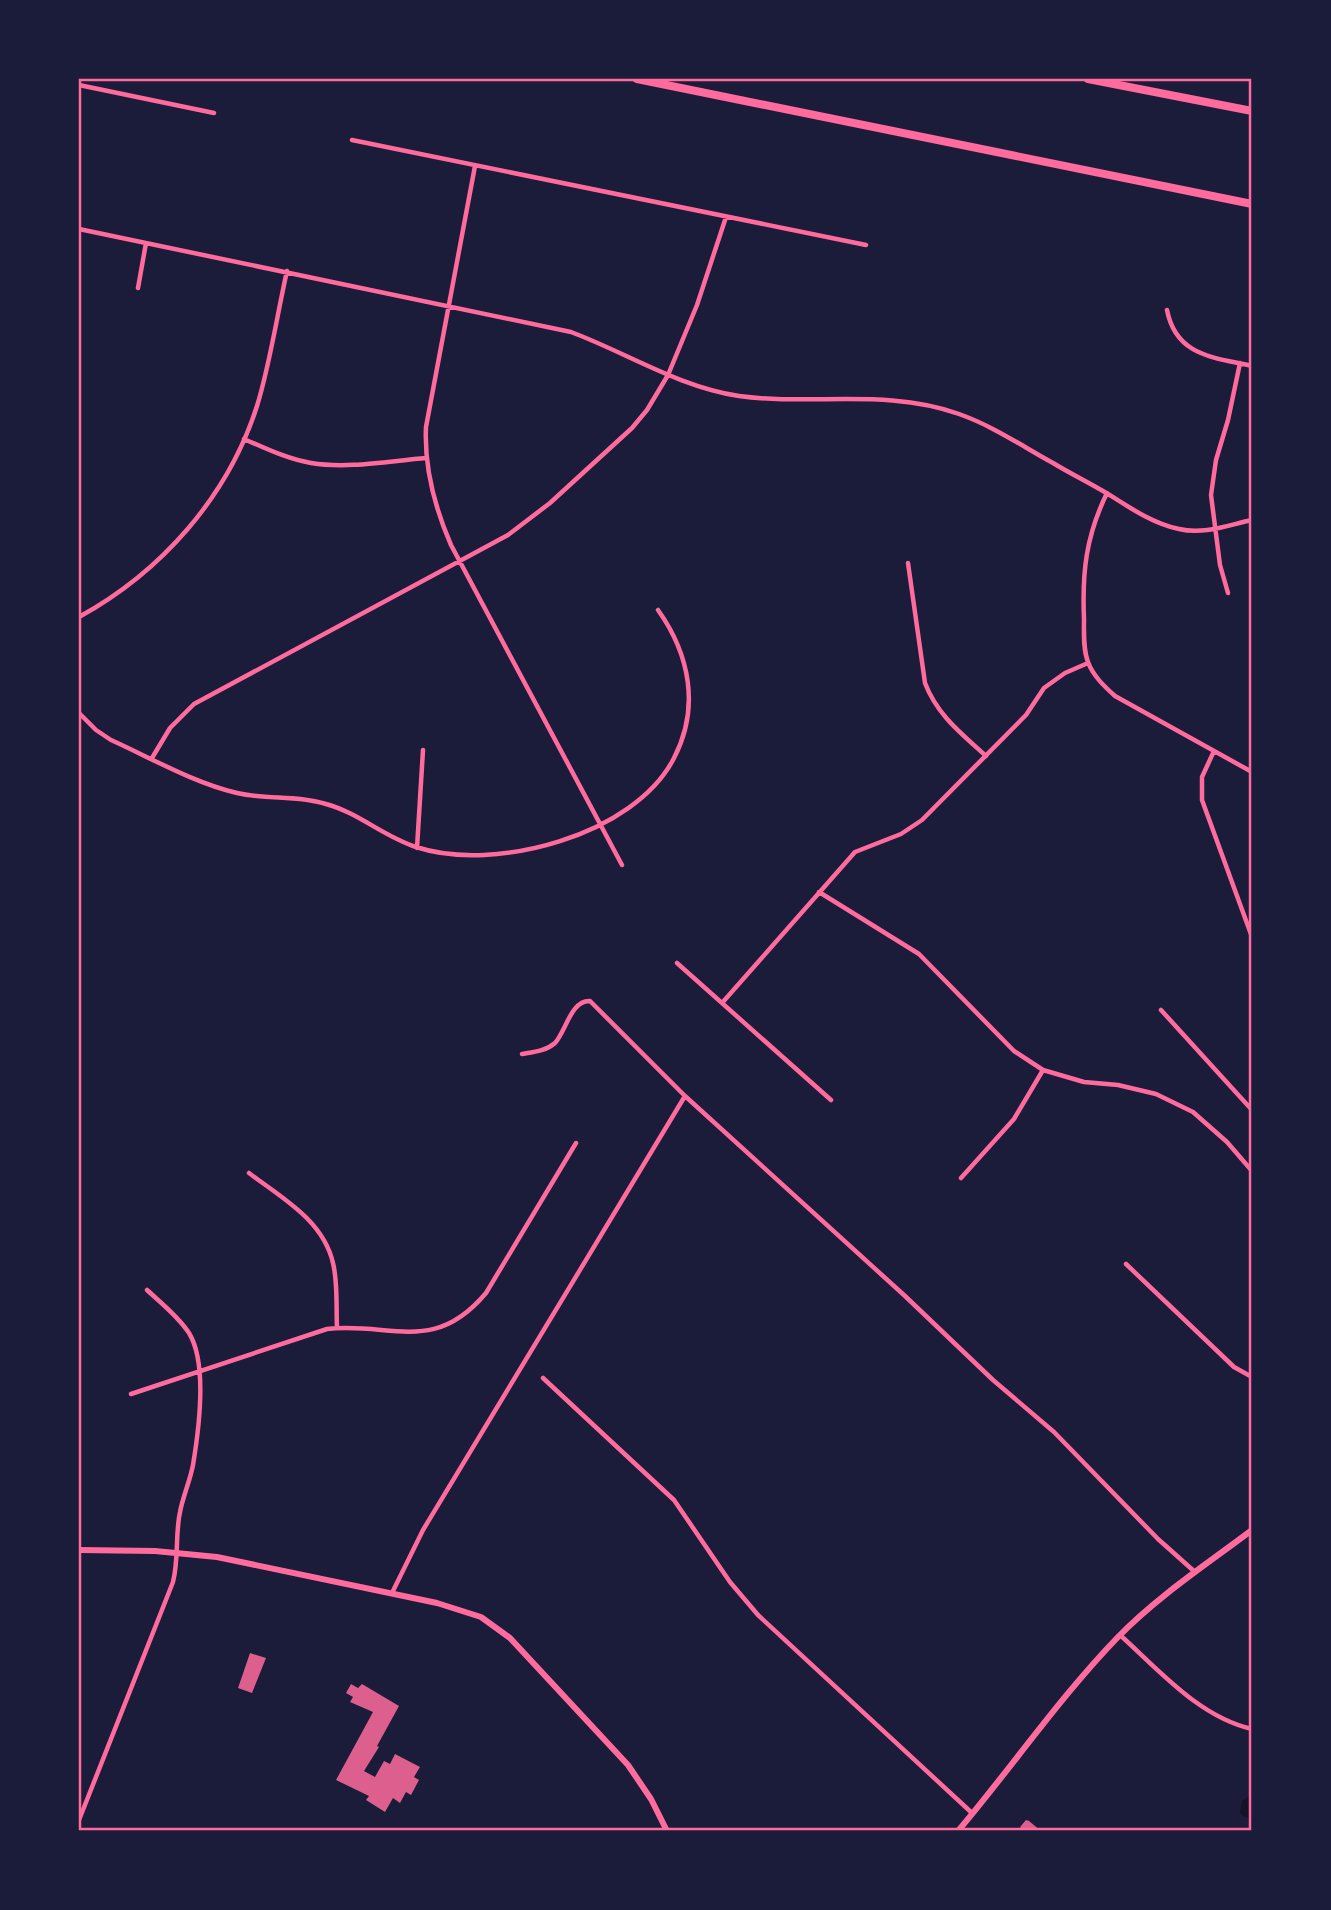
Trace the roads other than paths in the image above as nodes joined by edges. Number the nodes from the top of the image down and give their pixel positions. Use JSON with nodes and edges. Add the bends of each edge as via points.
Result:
{"nodes":[{"id":1,"x":638,"y":79,"type":"edge"},
{"id":2,"x":1088,"y":79,"type":"edge"},
{"id":3,"x":79,"y":85,"type":"edge"},
{"id":4,"x":1252,"y":111,"type":"edge"},
{"id":5,"x":214,"y":113,"type":"dead end"},
{"id":6,"x":352,"y":140,"type":"dead end"},
{"id":7,"x":475,"y":166,"type":"junction"},
{"id":8,"x":1252,"y":204,"type":"edge"},
{"id":9,"x":726,"y":217,"type":"junction"},
{"id":10,"x":79,"y":229,"type":"edge"},
{"id":11,"x":146,"y":243,"type":"junction"},
{"id":12,"x":866,"y":245,"type":"dead end"},
{"id":13,"x":287,"y":271,"type":"junction"},
{"id":14,"x":138,"y":288,"type":"dead end"},
{"id":15,"x":449,"y":306,"type":"junction"},
{"id":16,"x":1167,"y":310,"type":"dead end"},
{"id":17,"x":1240,"y":363,"type":"junction"},
{"id":18,"x":1252,"y":366,"type":"edge"},
{"id":19,"x":668,"y":374,"type":"junction"},
{"id":20,"x":244,"y":439,"type":"junction"},
{"id":21,"x":426,"y":458,"type":"junction"},
{"id":22,"x":1107,"y":493,"type":"junction"},
{"id":23,"x":1252,"y":520,"type":"edge"},
{"id":24,"x":1216,"y":529,"type":"junction"},
{"id":25,"x":460,"y":561,"type":"junction"},
{"id":26,"x":908,"y":563,"type":"dead end"},
{"id":27,"x":1228,"y":593,"type":"dead end"},
{"id":28,"x":657,"y":610,"type":"dead end"},
{"id":29,"x":79,"y":617,"type":"edge"},
{"id":30,"x":1088,"y":663,"type":"junction"},
{"id":31,"x":79,"y":713,"type":"edge"},
{"id":32,"x":423,"y":750,"type":"dead end"},
{"id":33,"x":1214,"y":751,"type":"junction"},
{"id":34,"x":986,"y":756,"type":"junction"},
{"id":35,"x":152,"y":758,"type":"junction"},
{"id":36,"x":1252,"y":772,"type":"edge"},
{"id":37,"x":601,"y":824,"type":"junction"},
{"id":38,"x":417,"y":848,"type":"junction"},
{"id":39,"x":622,"y":865,"type":"dead end"},
{"id":40,"x":818,"y":892,"type":"junction"},
{"id":41,"x":1252,"y":937,"type":"edge"},
{"id":42,"x":677,"y":963,"type":"dead end"},
{"id":43,"x":722,"y":1003,"type":"junction"},
{"id":44,"x":1161,"y":1010,"type":"dead end"},
{"id":45,"x":522,"y":1054,"type":"dead end"},
{"id":46,"x":1043,"y":1070,"type":"junction"},
{"id":47,"x":685,"y":1096,"type":"junction"},
{"id":48,"x":831,"y":1100,"type":"dead end"},
{"id":49,"x":1252,"y":1110,"type":"edge"},
{"id":50,"x":576,"y":1143,"type":"dead end"},
{"id":51,"x":1252,"y":1171,"type":"edge"},
{"id":52,"x":249,"y":1173,"type":"dead end"},
{"id":53,"x":961,"y":1178,"type":"dead end"},
{"id":54,"x":1126,"y":1264,"type":"dead end"},
{"id":55,"x":147,"y":1290,"type":"dead end"},
{"id":56,"x":337,"y":1328,"type":"junction"},
{"id":57,"x":201,"y":1370,"type":"junction"},
{"id":58,"x":1252,"y":1377,"type":"edge"},
{"id":59,"x":543,"y":1378,"type":"dead end"},
{"id":60,"x":131,"y":1394,"type":"dead end"},
{"id":61,"x":1252,"y":1530,"type":"edge"},
{"id":62,"x":79,"y":1549,"type":"edge"},
{"id":63,"x":178,"y":1553,"type":"junction"},
{"id":64,"x":1196,"y":1572,"type":"junction"},
{"id":65,"x":392,"y":1593,"type":"junction"},
{"id":66,"x":1120,"y":1635,"type":"junction"},
{"id":67,"x":1252,"y":1728,"type":"edge"},
{"id":68,"x":973,"y":1814,"type":"junction"},
{"id":69,"x":79,"y":1820,"type":"edge"},
{"id":70,"x":667,"y":1831,"type":"edge"},
{"id":71,"x":958,"y":1831,"type":"edge"}],
"edges":[{"from":1,"to":8,"type":"highway"},
{"from":2,"to":4,"type":"highway"},
{"from":3,"to":5,"type":"street"},
{"from":6,"to":7,"type":"street"},
{"from":7,"to":9,"type":"street"},
{"from":7,"to":15,"type":"street"},
{"from":9,"to":12,"type":"street"},
{"from":9,"to":19,"type":"street"},
{"from":10,"to":11,"type":"street"},
{"from":11,"to":13,"type":"street"},
{"from":11,"to":14,"type":"street"},
{"from":13,"to":15,"type":"street"},
{"from":13,"to":20,"type":"street","via":[[261,393]]},
{"from":15,"to":19,"type":"street","via":[[571,331]]},
{"from":15,"to":21,"type":"street","via":[[426,427]]},
{"from":16,"to":17,"type":"street","via":[[1176,335],[1190,348]]},
{"from":17,"to":18,"type":"street"},
{"from":17,"to":24,"type":"street","via":[[1213,477],[1211,508]]},
{"from":19,"to":22,"type":"street","via":[[739,396],[929,405],[996,430]]},
{"from":19,"to":25,"type":"street","via":[[632,428],[550,503],[508,535]]},
{"from":20,"to":21,"type":"street","via":[[312,463]]},
{"from":20,"to":29,"type":"street","via":[[218,488],[175,544],[124,589]]},
{"from":21,"to":25,"type":"street","via":[[439,511]]},
{"from":22,"to":24,"type":"street","via":[[1178,529]]},
{"from":22,"to":30,"type":"street","via":[[1088,540],[1082,586]]},
{"from":23,"to":24,"type":"street"},
{"from":24,"to":27,"type":"street"},
{"from":25,"to":35,"type":"street","via":[[208,695],[170,727]]},
{"from":25,"to":37,"type":"street"},
{"from":26,"to":34,"type":"street","via":[[930,696],[939,712]]},
{"from":28,"to":37,"type":"street","via":[[684,661],[690,694],[686,727],[673,760],[649,793]]},
{"from":30,"to":33,"type":"street","via":[[1115,696]]},
{"from":30,"to":34,"type":"street","via":[[1044,688],[1026,715]]},
{"from":31,"to":35,"type":"street","via":[[111,740]]},
{"from":32,"to":38,"type":"street"},
{"from":33,"to":36,"type":"street"},
{"from":33,"to":41,"type":"street","via":[[1202,777],[1202,800]]},
{"from":34,"to":40,"type":"street","via":[[922,820],[901,834],[855,852]]},
{"from":35,"to":38,"type":"street","via":[[236,792],[327,804]]},
{"from":37,"to":38,"type":"street","via":[[508,854],[461,856]]},
{"from":37,"to":39,"type":"street"},
{"from":40,"to":43,"type":"street"},
{"from":40,"to":46,"type":"street","via":[[919,954],[1014,1051]]},
{"from":42,"to":43,"type":"street"},
{"from":43,"to":48,"type":"street"},
{"from":44,"to":49,"type":"street"},
{"from":45,"to":47,"type":"street","via":[[552,1045],[578,1004],[590,1001]]},
{"from":46,"to":51,"type":"street","via":[[1156,1094],[1193,1112]]},
{"from":46,"to":53,"type":"street","via":[[1013,1119]]},
{"from":47,"to":64,"type":"street","via":[[1054,1432]]},
{"from":47,"to":65,"type":"street","via":[[423,1530]]},
{"from":50,"to":56,"type":"street","via":[[486,1293],[467,1313],[441,1327],[417,1332]]},
{"from":52,"to":56,"type":"street","via":[[306,1216],[323,1238],[334,1271]]},
{"from":54,"to":58,"type":"street","via":[[1234,1367]]},
{"from":55,"to":57,"type":"street","via":[[188,1332]]},
{"from":56,"to":57,"type":"street"},
{"from":57,"to":60,"type":"street"},
{"from":57,"to":63,"type":"street","via":[[193,1465],[179,1516]]},
{"from":59,"to":68,"type":"street","via":[[674,1500],[758,1615]]},
{"from":61,"to":64,"type":"main road"},
{"from":62,"to":63,"type":"main road"},
{"from":63,"to":65,"type":"main road"},
{"from":63,"to":69,"type":"street","via":[[173,1582]]},
{"from":64,"to":66,"type":"main road"},
{"from":65,"to":70,"type":"main road","via":[[467,1611],[503,1632],[628,1765]]},
{"from":66,"to":67,"type":"street","via":[[1200,1706]]},
{"from":66,"to":68,"type":"main road"},
{"from":68,"to":71,"type":"main road"}]}
